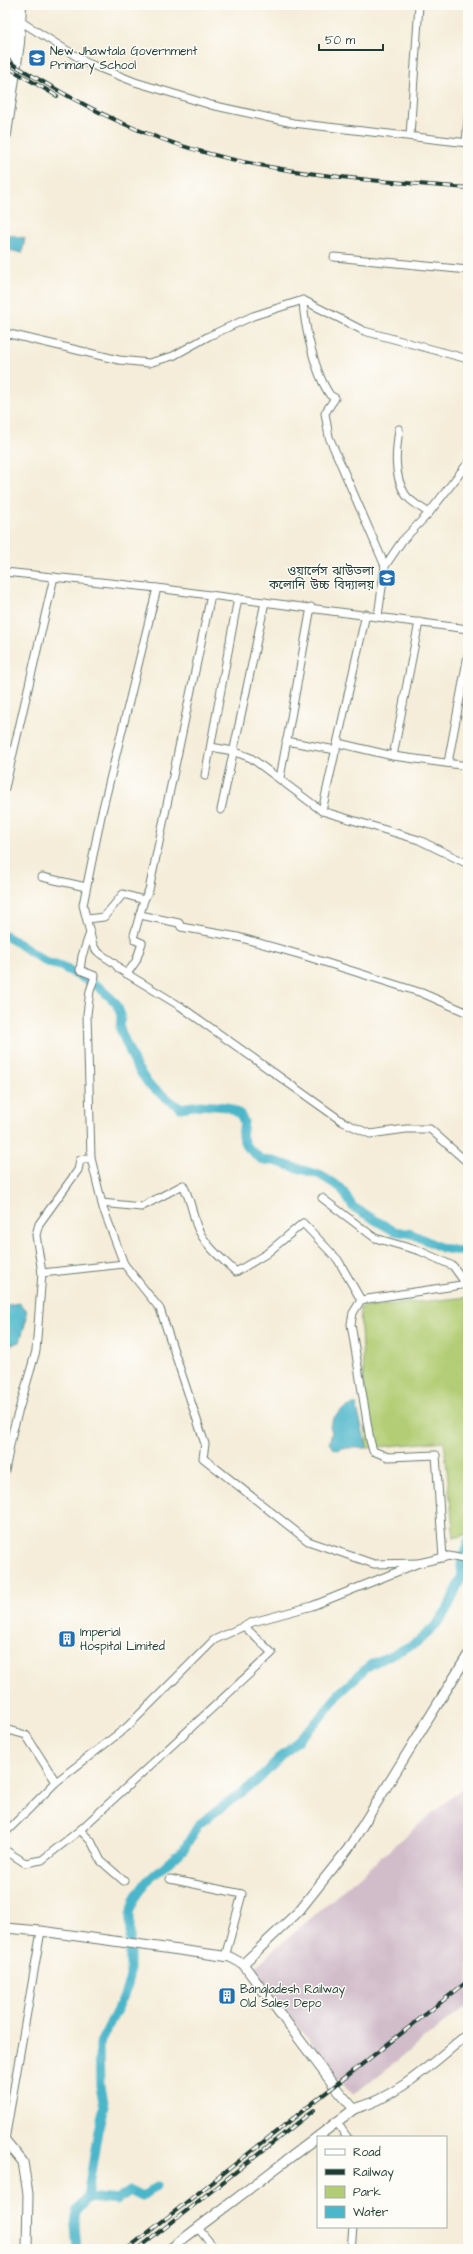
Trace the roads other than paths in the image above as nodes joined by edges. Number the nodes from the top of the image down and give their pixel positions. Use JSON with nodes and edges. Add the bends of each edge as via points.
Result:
{"nodes":[{"id":1,"x":11,"y":5,"type":"edge"},
{"id":2,"x":20,"y":5,"type":"edge"},
{"id":3,"x":419,"y":5,"type":"edge"},
{"id":4,"x":20,"y":20,"type":"junction"},
{"id":5,"x":5,"y":69,"type":"edge"},
{"id":6,"x":468,"y":118,"type":"edge"},
{"id":7,"x":5,"y":134,"type":"edge"},
{"id":8,"x":410,"y":136,"type":"junction"},
{"id":9,"x":467,"y":143,"type":"edge"},
{"id":10,"x":334,"y":256,"type":"dead end"},
{"id":11,"x":468,"y":270,"type":"edge"},
{"id":12,"x":303,"y":300,"type":"junction"},
{"id":13,"x":5,"y":333,"type":"edge"},
{"id":14,"x":468,"y":359,"type":"edge"},
{"id":15,"x":399,"y":429,"type":"dead end"},
{"id":16,"x":468,"y":463,"type":"edge"},
{"id":17,"x":429,"y":513,"type":"junction"},
{"id":18,"x":384,"y":566,"type":"junction"},
{"id":19,"x":5,"y":572,"type":"edge"},
{"id":20,"x":54,"y":577,"type":"junction"},
{"id":21,"x":157,"y":588,"type":"junction"},
{"id":22,"x":211,"y":595,"type":"junction"},
{"id":23,"x":238,"y":598,"type":"junction"},
{"id":24,"x":265,"y":602,"type":"junction"},
{"id":25,"x":311,"y":607,"type":"junction"},
{"id":26,"x":366,"y":614,"type":"junction"},
{"id":27,"x":378,"y":616,"type":"junction"},
{"id":28,"x":419,"y":622,"type":"junction"},
{"id":29,"x":468,"y":629,"type":"edge"},
{"id":30,"x":468,"y":655,"type":"edge"},
{"id":31,"x":286,"y":741,"type":"junction"},
{"id":32,"x":211,"y":747,"type":"junction"},
{"id":33,"x":337,"y":747,"type":"junction"},
{"id":34,"x":233,"y":751,"type":"junction"},
{"id":35,"x":393,"y":756,"type":"junction"},
{"id":36,"x":448,"y":764,"type":"junction"},
{"id":37,"x":468,"y":766,"type":"edge"},
{"id":38,"x":205,"y":776,"type":"dead end"},
{"id":39,"x":280,"y":778,"type":"junction"},
{"id":40,"x":5,"y":788,"type":"edge"},
{"id":41,"x":222,"y":810,"type":"dead end"},
{"id":42,"x":322,"y":811,"type":"junction"},
{"id":43,"x":468,"y":864,"type":"edge"},
{"id":44,"x":42,"y":877,"type":"dead end"},
{"id":45,"x":86,"y":888,"type":"junction"},
{"id":46,"x":144,"y":900,"type":"junction"},
{"id":47,"x":140,"y":915,"type":"junction"},
{"id":48,"x":87,"y":919,"type":"junction"},
{"id":49,"x":90,"y":933,"type":"junction"},
{"id":50,"x":127,"y":974,"type":"junction"},
{"id":51,"x":468,"y":1012,"type":"edge"},
{"id":52,"x":91,"y":1158,"type":"junction"},
{"id":53,"x":468,"y":1163,"type":"edge"},
{"id":54,"x":322,"y":1198,"type":"dead end"},
{"id":55,"x":102,"y":1203,"type":"junction"},
{"id":56,"x":124,"y":1264,"type":"junction"},
{"id":57,"x":42,"y":1273,"type":"junction"},
{"id":58,"x":467,"y":1284,"type":"edge"},
{"id":59,"x":361,"y":1300,"type":"junction"},
{"id":60,"x":5,"y":1471,"type":"edge"},
{"id":61,"x":446,"y":1557,"type":"junction"},
{"id":62,"x":468,"y":1560,"type":"edge"},
{"id":63,"x":419,"y":1563,"type":"junction"},
{"id":64,"x":244,"y":1626,"type":"junction"},
{"id":65,"x":468,"y":1655,"type":"edge"},
{"id":66,"x":5,"y":1729,"type":"edge"},
{"id":67,"x":56,"y":1782,"type":"junction"},
{"id":68,"x":80,"y":1830,"type":"junction"},
{"id":69,"x":5,"y":1833,"type":"edge"},
{"id":70,"x":5,"y":1850,"type":"edge"},
{"id":71,"x":170,"y":1879,"type":"dead end"},
{"id":72,"x":124,"y":1881,"type":"dead end"},
{"id":73,"x":5,"y":1928,"type":"edge"},
{"id":74,"x":41,"y":1931,"type":"junction"},
{"id":75,"x":224,"y":1957,"type":"junction"},
{"id":76,"x":243,"y":1964,"type":"junction"},
{"id":77,"x":468,"y":2034,"type":"edge"},
{"id":78,"x":354,"y":2109,"type":"junction"},
{"id":79,"x":336,"y":2121,"type":"junction"},
{"id":80,"x":345,"y":2136,"type":"edge"},
{"id":81,"x":5,"y":2140,"type":"edge"},
{"id":82,"x":198,"y":2228,"type":"junction"},
{"id":83,"x":353,"y":2228,"type":"edge"},
{"id":84,"x":27,"y":2249,"type":"edge"},
{"id":85,"x":170,"y":2249,"type":"edge"},
{"id":86,"x":215,"y":2249,"type":"edge"},
{"id":87,"x":350,"y":2249,"type":"edge"}],
"edges":[{"from":1,"to":5,"type":"highway"},
{"from":2,"to":4,"type":"highway"},
{"from":3,"to":8,"type":"street"},
{"from":4,"to":7,"type":"highway"},
{"from":4,"to":8,"type":"street","via":[[87,63],[135,82],[211,105],[292,123]]},
{"from":6,"to":9,"type":"street"},
{"from":8,"to":9,"type":"street"},
{"from":10,"to":11,"type":"street"},
{"from":12,"to":13,"type":"street","via":[[253,316],[173,356],[149,363],[119,360]]},
{"from":12,"to":14,"type":"street","via":[[364,331]]},
{"from":12,"to":18,"type":"street","via":[[304,320],[321,377],[330,395],[335,398],[325,413],[329,437]]},
{"from":15,"to":17,"type":"street","via":[[397,473],[405,495]]},
{"from":16,"to":17,"type":"street"},
{"from":17,"to":18,"type":"street","via":[[402,541]]},
{"from":18,"to":27,"type":"street"},
{"from":19,"to":20,"type":"street"},
{"from":20,"to":21,"type":"street"},
{"from":20,"to":40,"type":"street"},
{"from":21,"to":22,"type":"street"},
{"from":21,"to":45,"type":"street"},
{"from":22,"to":23,"type":"street"},
{"from":22,"to":46,"type":"street","via":[[152,879]]},
{"from":23,"to":24,"type":"street"},
{"from":23,"to":32,"type":"street"},
{"from":24,"to":25,"type":"street"},
{"from":24,"to":34,"type":"street"},
{"from":25,"to":26,"type":"street"},
{"from":25,"to":31,"type":"street"},
{"from":26,"to":27,"type":"street"},
{"from":26,"to":33,"type":"street"},
{"from":27,"to":28,"type":"street"},
{"from":28,"to":29,"type":"street"},
{"from":28,"to":35,"type":"street"},
{"from":30,"to":36,"type":"street"},
{"from":31,"to":33,"type":"street"},
{"from":31,"to":39,"type":"street"},
{"from":32,"to":34,"type":"street"},
{"from":32,"to":38,"type":"street"},
{"from":33,"to":35,"type":"street"},
{"from":33,"to":42,"type":"street"},
{"from":34,"to":39,"type":"street","via":[[251,758]]},
{"from":34,"to":41,"type":"street"},
{"from":35,"to":36,"type":"street"},
{"from":36,"to":37,"type":"street"},
{"from":39,"to":42,"type":"street"},
{"from":42,"to":43,"type":"street","via":[[419,840]]},
{"from":44,"to":45,"type":"street"},
{"from":45,"to":48,"type":"street","via":[[83,905]]},
{"from":46,"to":47,"type":"street"},
{"from":46,"to":48,"type":"street","via":[[123,894],[104,917]]},
{"from":47,"to":50,"type":"street","via":[[134,937],[142,943],[136,960]]},
{"from":47,"to":51,"type":"street","via":[[179,923],[185,929],[238,937],[305,956],[422,992]]},
{"from":48,"to":49,"type":"street"},
{"from":49,"to":50,"type":"street","via":[[94,947],[102,956]]},
{"from":49,"to":52,"type":"street","via":[[80,970],[95,976],[90,991],[88,1014]]},
{"from":50,"to":53,"type":"street","via":[[180,1006],[343,1122],[370,1134],[430,1129]]},
{"from":52,"to":55,"type":"street"},
{"from":52,"to":57,"type":"street","via":[[80,1160],[78,1170],[38,1224],[36,1235]]},
{"from":54,"to":58,"type":"street","via":[[376,1238],[420,1251],[453,1266]]},
{"from":55,"to":56,"type":"street"},
{"from":55,"to":59,"type":"street","via":[[141,1206],[183,1185],[191,1199],[196,1225],[206,1242],[236,1272],[266,1254],[303,1223],[338,1260]]},
{"from":56,"to":57,"type":"street"},
{"from":56,"to":63,"type":"street","via":[[160,1309],[205,1444],[202,1458],[308,1541],[374,1564]]},
{"from":57,"to":60,"type":"street","via":[[36,1351],[13,1430]]},
{"from":58,"to":59,"type":"street"},
{"from":59,"to":61,"type":"street","via":[[353,1313],[351,1324],[373,1451],[388,1457],[436,1455]]},
{"from":61,"to":62,"type":"street"},
{"from":61,"to":63,"type":"street"},
{"from":63,"to":64,"type":"street","via":[[312,1606]]},
{"from":64,"to":67,"type":"street","via":[[214,1640],[127,1727]]},
{"from":64,"to":68,"type":"street","via":[[272,1653]]},
{"from":65,"to":76,"type":"street","via":[[348,1849],[298,1912]]},
{"from":66,"to":67,"type":"street","via":[[26,1735]]},
{"from":67,"to":69,"type":"street"},
{"from":68,"to":70,"type":"street","via":[[42,1860],[25,1863]]},
{"from":68,"to":72,"type":"street","via":[[91,1841],[101,1861]]},
{"from":71,"to":75,"type":"street","via":[[242,1894]]},
{"from":73,"to":74,"type":"street"},
{"from":74,"to":75,"type":"street"},
{"from":74,"to":81,"type":"street"},
{"from":75,"to":76,"type":"street"},
{"from":76,"to":78,"type":"street"},
{"from":77,"to":78,"type":"street","via":[[391,2093],[372,2104]]},
{"from":78,"to":79,"type":"street"},
{"from":79,"to":80,"type":"street"},
{"from":79,"to":82,"type":"street"},
{"from":81,"to":84,"type":"street","via":[[22,2162],[28,2194]]},
{"from":82,"to":85,"type":"street"},
{"from":82,"to":86,"type":"street"},
{"from":83,"to":87,"type":"street"}]}
